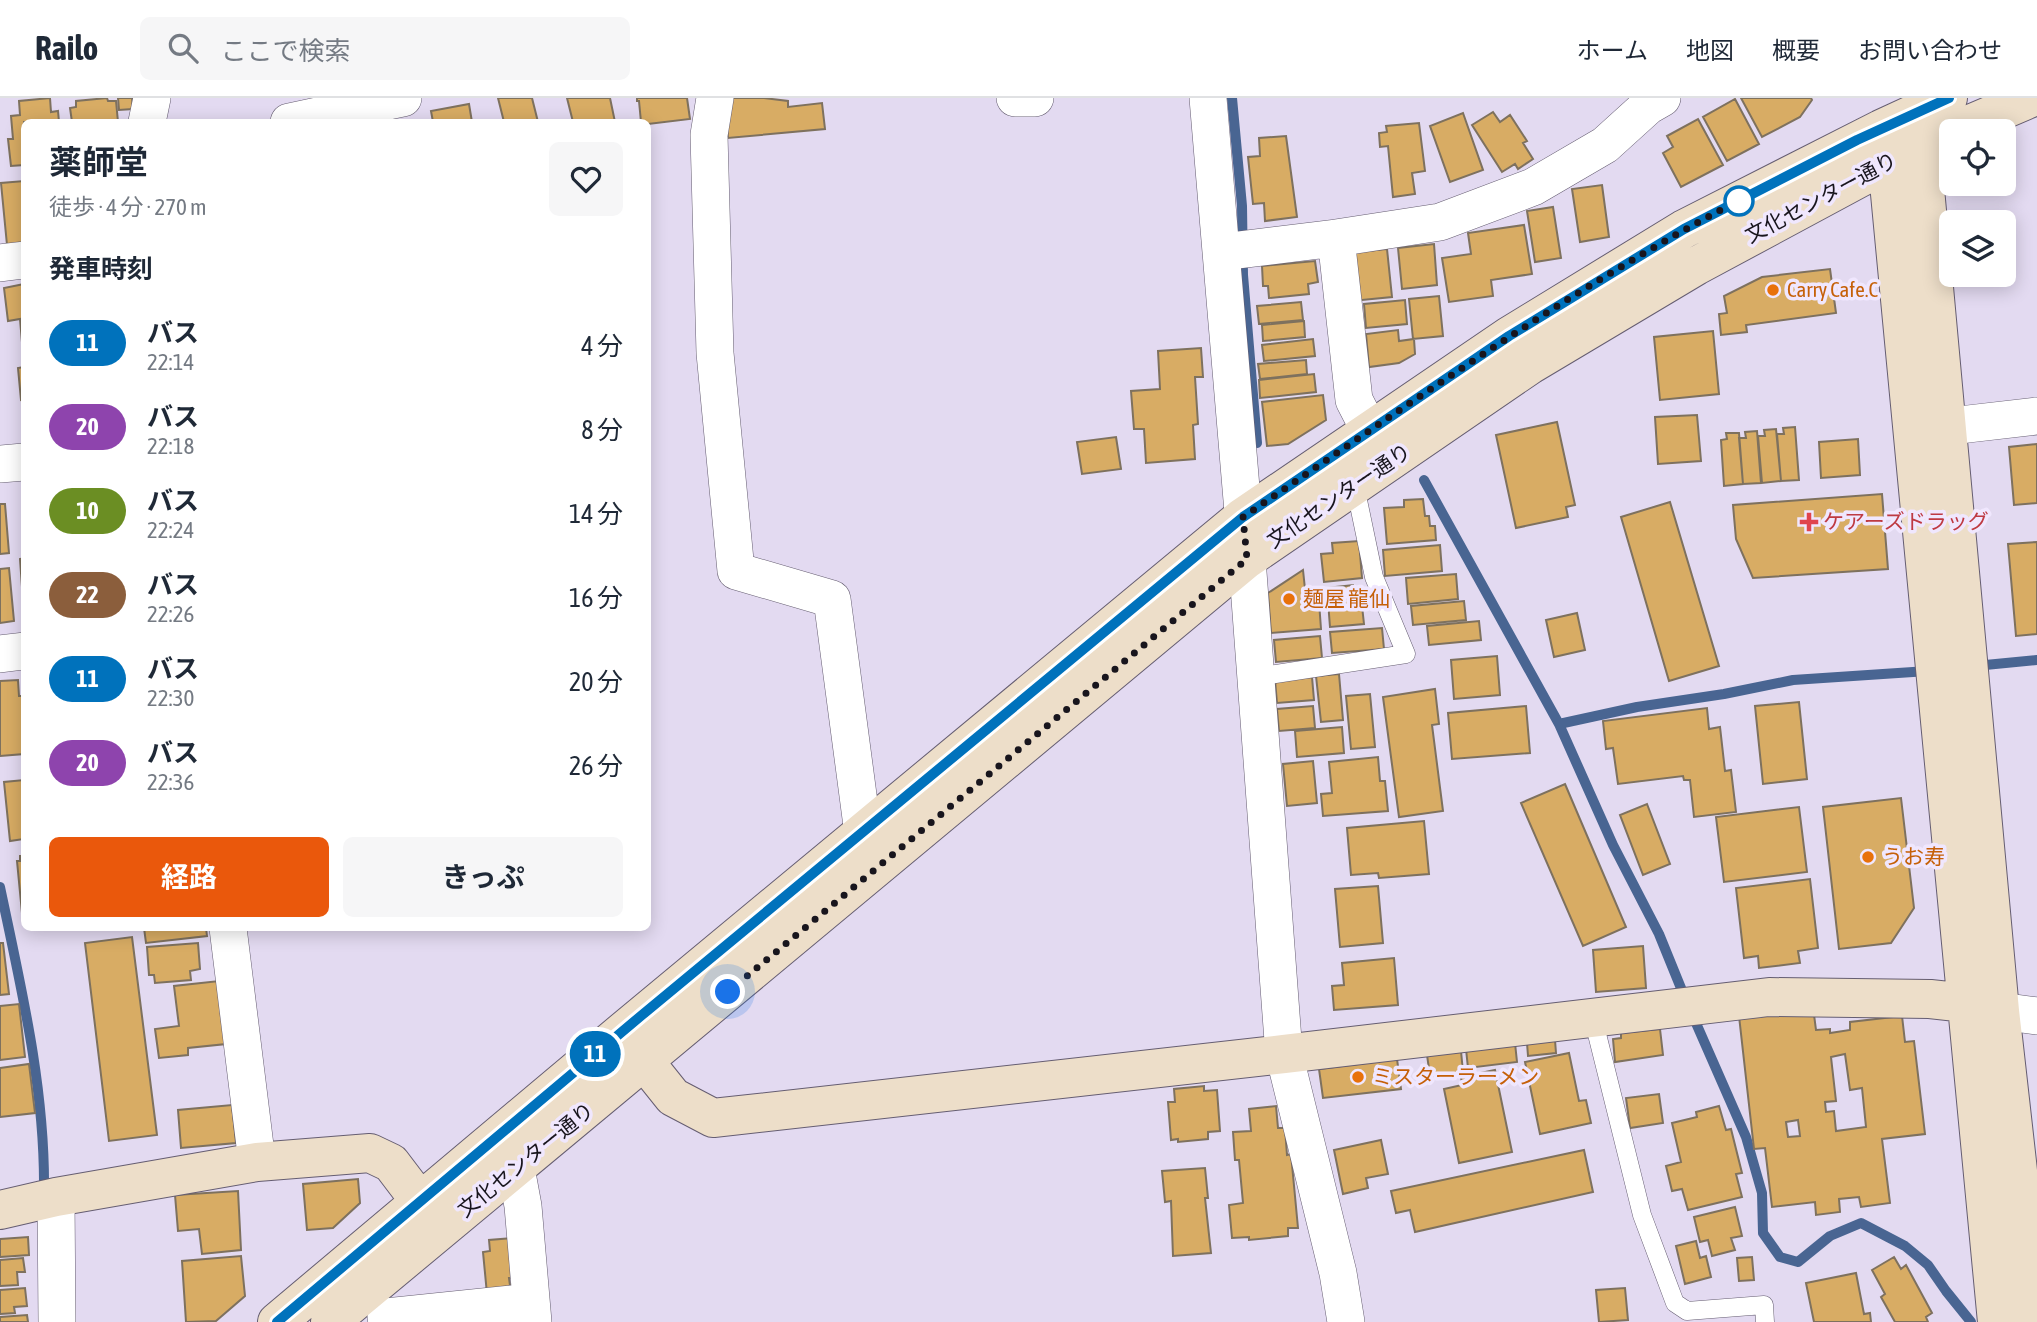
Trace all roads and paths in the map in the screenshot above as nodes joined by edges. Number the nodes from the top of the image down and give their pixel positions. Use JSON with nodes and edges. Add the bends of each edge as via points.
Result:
{"nodes":[{"id":1,"x":152,"y":98,"type":"edge"},
{"id":2,"x":403,"y":98,"type":"edge"},
{"id":3,"x":715,"y":98,"type":"edge"},
{"id":4,"x":1016,"y":98,"type":"edge"},
{"id":5,"x":1027,"y":98,"type":"edge"},
{"id":6,"x":1035,"y":98,"type":"edge"},
{"id":7,"x":1208,"y":98,"type":"edge"},
{"id":8,"x":1662,"y":98,"type":"edge"},
{"id":9,"x":2031,"y":98,"type":"edge"},
{"id":10,"x":1939,"y":116,"type":"edge"},
{"id":11,"x":148,"y":119,"type":"edge"},
{"id":12,"x":330,"y":119,"type":"edge"},
{"id":13,"x":1884,"y":145,"type":"junction"},
{"id":14,"x":1336,"y":239,"type":"junction"},
{"id":15,"x":1237,"y":250,"type":"junction"},
{"id":16,"x":21,"y":260,"type":"edge"},
{"id":17,"x":0,"y":263,"type":"edge"},
{"id":18,"x":2037,"y":416,"type":"edge"},
{"id":19,"x":1930,"y":428,"type":"junction"},
{"id":20,"x":1370,"y":431,"type":"junction"},
{"id":21,"x":21,"y":462,"type":"edge"},
{"id":22,"x":0,"y":464,"type":"edge"},
{"id":23,"x":1355,"y":486,"type":"junction"},
{"id":24,"x":1243,"y":517,"type":"junction"},
{"id":25,"x":1247,"y":559,"type":"junction"},
{"id":26,"x":21,"y":651,"type":"edge"},
{"id":27,"x":0,"y":654,"type":"edge"},
{"id":28,"x":1256,"y":677,"type":"junction"},
{"id":29,"x":863,"y":833,"type":"junction"},
{"id":30,"x":228,"y":931,"type":"edge"},
{"id":31,"x":2001,"y":1010,"type":"edge"},
{"id":32,"x":1593,"y":1017,"type":"junction"},
{"id":33,"x":622,"y":1032,"type":"junction"},
{"id":34,"x":1284,"y":1054,"type":"junction"},
{"id":35,"x":645,"y":1061,"type":"junction"},
{"id":36,"x":257,"y":1162,"type":"junction"},
{"id":37,"x":516,"y":1168,"type":"junction"},
{"id":38,"x":56,"y":1197,"type":"junction"},
{"id":39,"x":0,"y":1210,"type":"edge"},
{"id":40,"x":430,"y":1215,"type":"junction"},
{"id":41,"x":383,"y":1307,"type":"edge"},
{"id":42,"x":532,"y":1312,"type":"edge"},
{"id":43,"x":57,"y":1322,"type":"edge"},
{"id":44,"x":277,"y":1322,"type":"edge"},
{"id":45,"x":330,"y":1322,"type":"edge"},
{"id":46,"x":1346,"y":1322,"type":"edge"},
{"id":47,"x":1765,"y":1322,"type":"edge"},
{"id":48,"x":1997,"y":1322,"type":"edge"},
{"id":49,"x":2035,"y":1322,"type":"edge"}],
"edges":[{"from":1,"to":11,"type":"street"},
{"from":2,"to":12,"type":"street"},
{"from":3,"to":29,"type":"street","via":[[709,135],[715,353],[736,571],[832,599]]},
{"from":4,"to":5,"type":"street"},
{"from":5,"to":6,"type":"street"},
{"from":7,"to":15,"type":"street"},
{"from":8,"to":14,"type":"street","via":[[1605,145],[1534,187],[1440,222]]},
{"from":9,"to":10,"type":"street","name":"文化センター通り"},
{"from":10,"to":13,"type":"street","name":"文化センター通り"},
{"from":10,"to":19,"type":"street"},
{"from":13,"to":19,"type":"street"},
{"from":13,"to":20,"type":"street","name":"文化センター通り","via":[[1684,229],[1509,336]]},
{"from":13,"to":23,"type":"street","name":"文化センター通り","via":[[1696,266],[1530,365]]},
{"from":14,"to":15,"type":"street"},
{"from":14,"to":20,"type":"street","via":[[1354,400]]},
{"from":15,"to":24,"type":"street"},
{"from":16,"to":17,"type":"street"},
{"from":18,"to":19,"type":"street"},
{"from":19,"to":31,"type":"street"},
{"from":20,"to":24,"type":"street","name":"文化センター通り"},
{"from":21,"to":22,"type":"street"},
{"from":23,"to":25,"type":"street","name":"文化センター通り"},
{"from":23,"to":28,"type":"lane","via":[[1374,577],[1406,654]]},
{"from":24,"to":25,"type":"street"},
{"from":24,"to":29,"type":"street","name":"文化センター通り"},
{"from":25,"to":28,"type":"street"},
{"from":25,"to":35,"type":"street","name":"文化センター通り"},
{"from":26,"to":27,"type":"street"},
{"from":28,"to":34,"type":"street"},
{"from":29,"to":33,"type":"street","name":"文化センター通り"},
{"from":30,"to":36,"type":"street"},
{"from":31,"to":32,"type":"street","via":[[1930,999],[1769,997]]},
{"from":31,"to":48,"type":"street"},
{"from":31,"to":49,"type":"street"},
{"from":32,"to":34,"type":"street"},
{"from":32,"to":47,"type":"lane","via":[[1642,1215],[1675,1303],[1687,1311],[1764,1305]]},
{"from":33,"to":35,"type":"street"},
{"from":33,"to":40,"type":"street","name":"文化センター通り"},
{"from":34,"to":35,"type":"street","via":[[713,1118],[673,1097]]},
{"from":34,"to":46,"type":"street"},
{"from":35,"to":37,"type":"street","name":"文化センター通り"},
{"from":36,"to":38,"type":"street"},
{"from":36,"to":40,"type":"street","via":[[370,1153],[391,1163]]},
{"from":37,"to":40,"type":"street","name":"文化センター通り"},
{"from":37,"to":42,"type":"street"},
{"from":38,"to":39,"type":"street"},
{"from":38,"to":43,"type":"street"},
{"from":40,"to":41,"type":"street","name":"文化センター通り"},
{"from":40,"to":44,"type":"street","name":"文化センター通り"},
{"from":41,"to":42,"type":"street"},
{"from":41,"to":45,"type":"street","name":"文化センター通り"}]}
